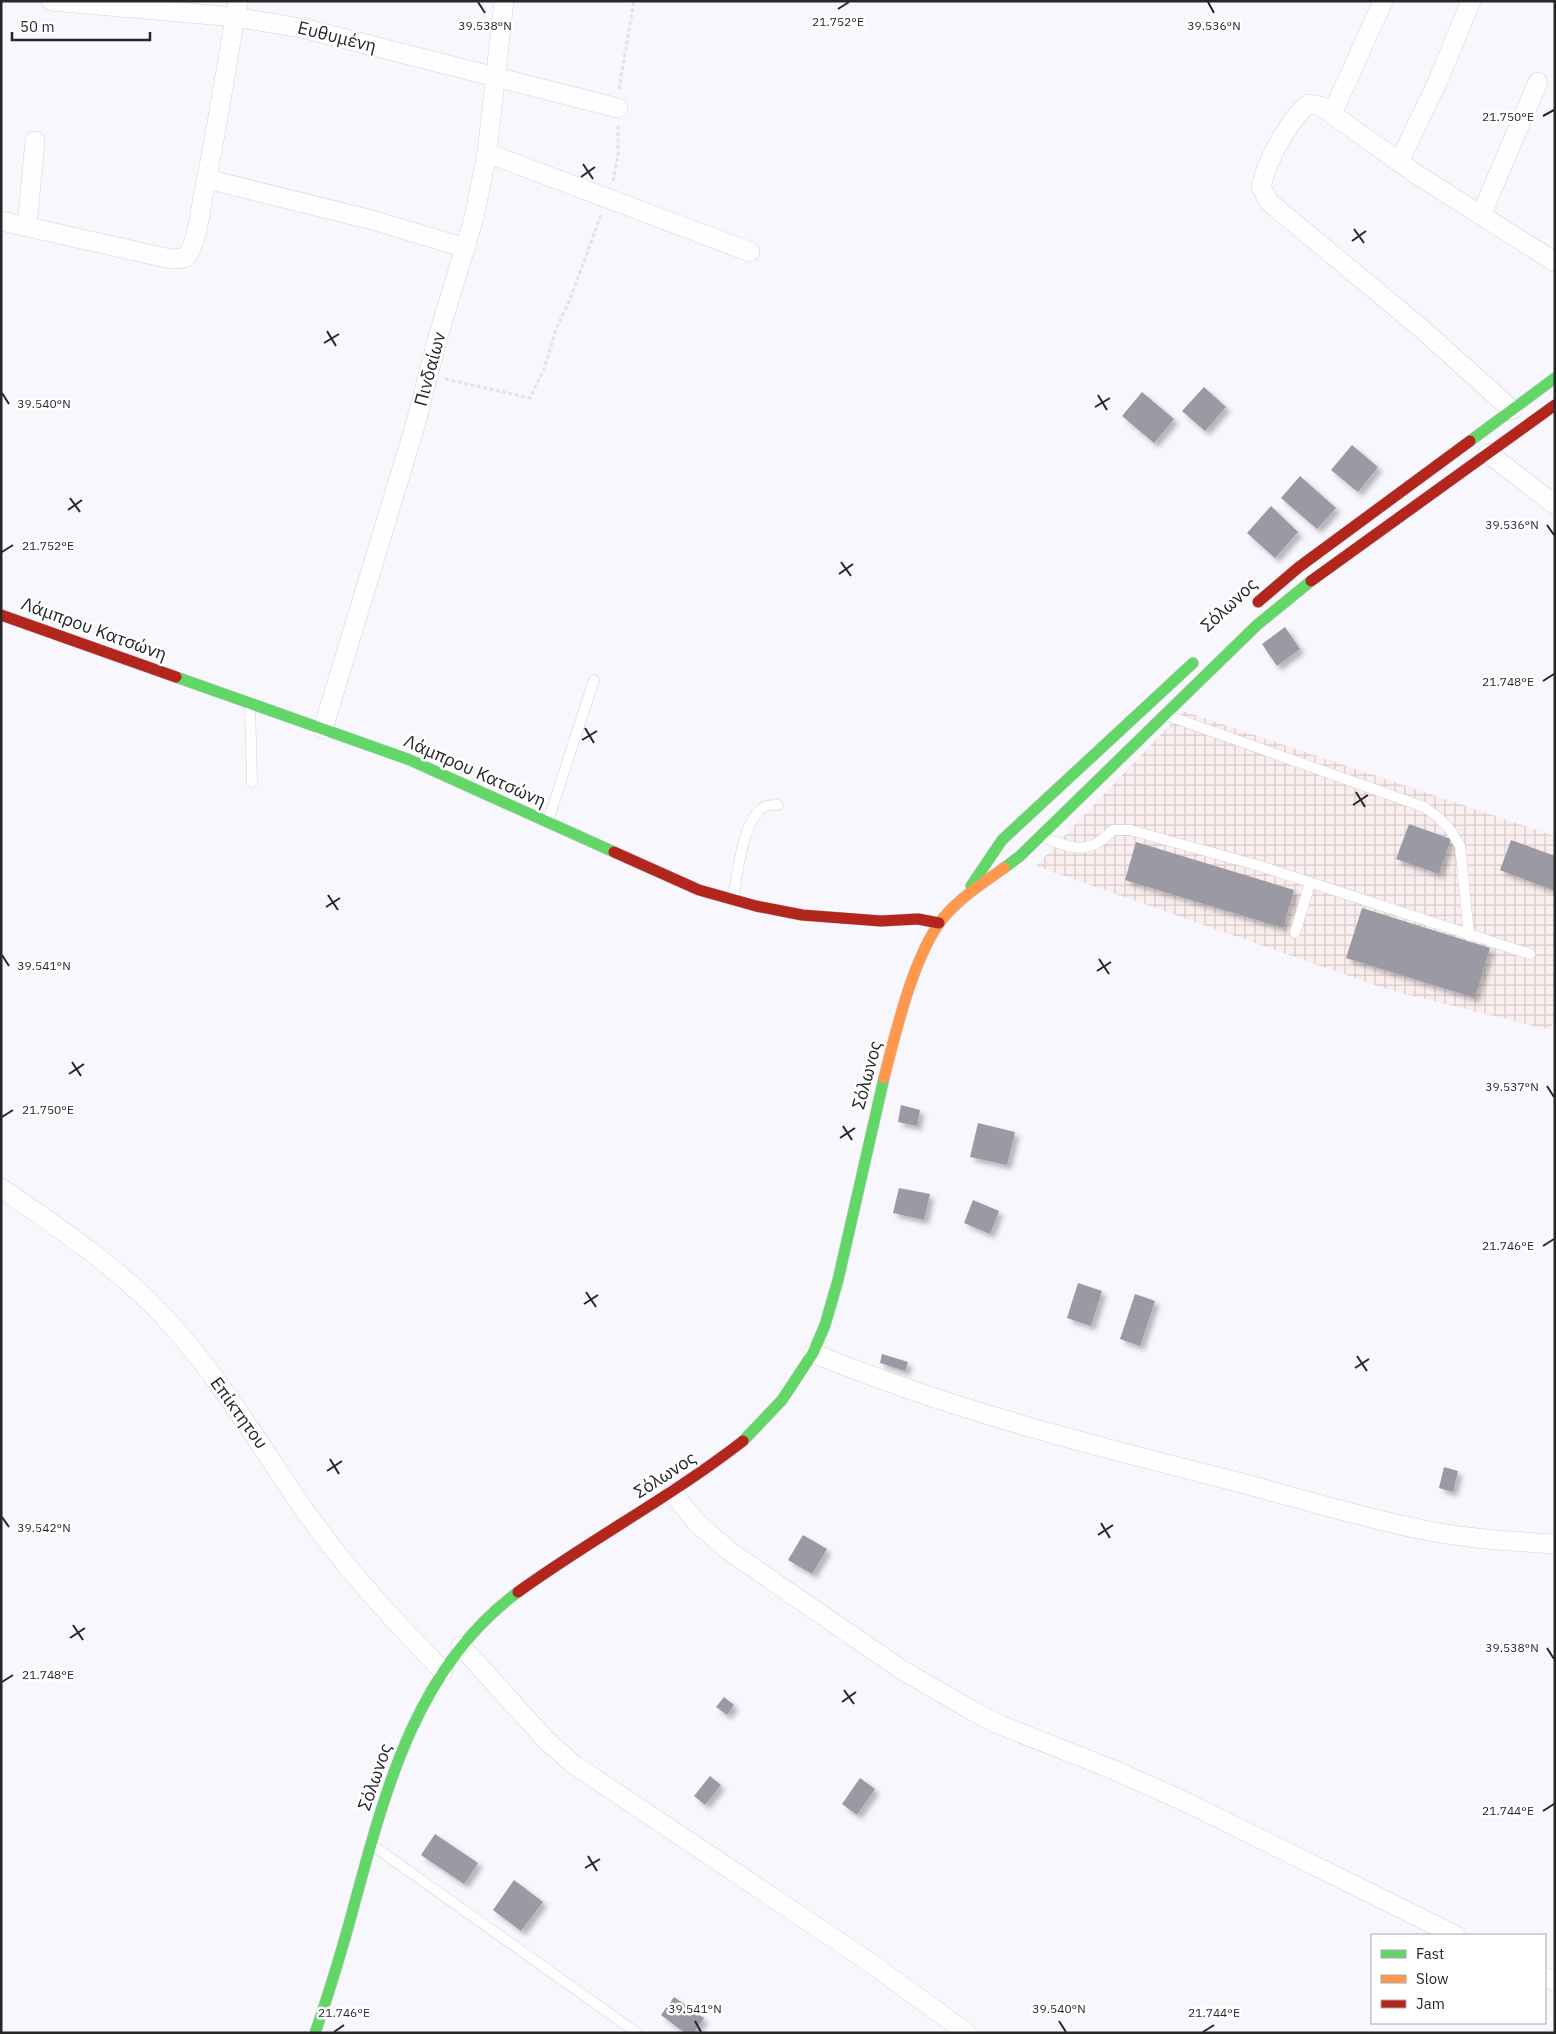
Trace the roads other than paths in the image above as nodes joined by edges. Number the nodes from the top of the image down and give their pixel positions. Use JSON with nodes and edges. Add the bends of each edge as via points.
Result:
{"nodes":[{"id":1,"x":51,"y":1,"type":"edge"},
{"id":2,"x":504,"y":1,"type":"edge"},
{"id":3,"x":1383,"y":1,"type":"edge"},
{"id":4,"x":1471,"y":1,"type":"edge"},
{"id":5,"x":236,"y":9,"type":"edge"},
{"id":6,"x":496,"y":78,"type":"junction"},
{"id":7,"x":1538,"y":82,"type":"dead end"},
{"id":8,"x":618,"y":108,"type":"road end"},
{"id":9,"x":1332,"y":114,"type":"junction"},
{"id":10,"x":1411,"y":136,"type":"junction"},
{"id":11,"x":35,"y":140,"type":"dead end"},
{"id":12,"x":1377,"y":146,"type":"junction"},
{"id":13,"x":487,"y":153,"type":"junction"},
{"id":14,"x":1399,"y":162,"type":"junction"},
{"id":15,"x":207,"y":179,"type":"junction"},
{"id":16,"x":1481,"y":215,"type":"junction"},
{"id":17,"x":1,"y":221,"type":"edge"},
{"id":18,"x":26,"y":226,"type":"junction"},
{"id":19,"x":466,"y":248,"type":"junction"},
{"id":20,"x":750,"y":252,"type":"dead end"},
{"id":21,"x":1555,"y":262,"type":"edge"},
{"id":22,"x":1555,"y":378,"type":"edge"},
{"id":23,"x":1555,"y":405,"type":"edge"},
{"id":24,"x":1512,"y":410,"type":"junction"},
{"id":25,"x":1488,"y":453,"type":"junction"},
{"id":26,"x":1555,"y":505,"type":"edge"},
{"id":27,"x":1252,"y":608,"type":"dead end"},
{"id":28,"x":1,"y":615,"type":"edge"},
{"id":29,"x":1201,"y":656,"type":"dead end"},
{"id":30,"x":594,"y":680,"type":"dead end"},
{"id":31,"x":250,"y":702,"type":"junction"},
{"id":32,"x":1165,"y":715,"type":"junction"},
{"id":33,"x":323,"y":729,"type":"junction"},
{"id":34,"x":252,"y":782,"type":"dead end"},
{"id":35,"x":778,"y":804,"type":"dead end"},
{"id":36,"x":548,"y":822,"type":"junction"},
{"id":37,"x":1041,"y":835,"type":"junction"},
{"id":38,"x":1310,"y":883,"type":"junction"},
{"id":39,"x":964,"y":898,"type":"junction"},
{"id":40,"x":733,"y":900,"type":"junction"},
{"id":41,"x":940,"y":923,"type":"junction"},
{"id":42,"x":1295,"y":933,"type":"dead end"},
{"id":43,"x":1469,"y":936,"type":"junction"},
{"id":44,"x":1530,"y":954,"type":"dead end"},
{"id":45,"x":1,"y":1188,"type":"edge"},
{"id":46,"x":813,"y":1353,"type":"junction"},
{"id":47,"x":673,"y":1493,"type":"junction"},
{"id":48,"x":1555,"y":1544,"type":"edge"},
{"id":49,"x":461,"y":1646,"type":"junction"},
{"id":50,"x":443,"y":1671,"type":"junction"},
{"id":51,"x":371,"y":1844,"type":"junction"},
{"id":52,"x":1453,"y":1934,"type":"edge"},
{"id":53,"x":315,"y":2033,"type":"edge"},
{"id":54,"x":637,"y":2033,"type":"edge"},
{"id":55,"x":967,"y":2033,"type":"edge"}],
"edges":[{"from":1,"to":5,"type":"street","name":"Ευθυμένη"},
{"from":2,"to":6,"type":"street","name":"Πινδαίων"},
{"from":3,"to":9,"type":"street"},
{"from":4,"to":10,"type":"street"},
{"from":5,"to":6,"type":"street","name":"Ευθυμένη"},
{"from":5,"to":15,"type":"street"},
{"from":6,"to":8,"type":"street","name":"Ευθυμένη"},
{"from":6,"to":13,"type":"street","name":"Πινδαίων"},
{"from":7,"to":16,"type":"street"},
{"from":9,"to":12,"type":"street"},
{"from":9,"to":24,"type":"street","via":[[1320,106],[1309,104],[1298,114],[1265,170],[1261,187],[1269,202],[1422,329]]},
{"from":10,"to":12,"type":"street"},
{"from":10,"to":14,"type":"street"},
{"from":11,"to":18,"type":"street"},
{"from":12,"to":14,"type":"street"},
{"from":13,"to":19,"type":"street","name":"Πινδαίων"},
{"from":13,"to":20,"type":"street"},
{"from":14,"to":16,"type":"street"},
{"from":15,"to":18,"type":"street","via":[[192,244],[182,259]]},
{"from":15,"to":19,"type":"street","via":[[372,220]]},
{"from":16,"to":21,"type":"street"},
{"from":17,"to":18,"type":"street"},
{"from":19,"to":33,"type":"street","name":"Πινδαίων"},
{"from":22,"to":24,"type":"street","name":"Σόλωνος"},
{"from":23,"to":25,"type":"street","name":"Σόλωνος"},
{"from":24,"to":27,"type":"street","name":"Σόλωνος","via":[[1298,567]]},
{"from":25,"to":26,"type":"street"},
{"from":25,"to":32,"type":"street","name":"Σόλωνος","via":[[1316,577],[1246,634]]},
{"from":28,"to":31,"type":"street","name":"Λάμπρου Κατσώνη"},
{"from":29,"to":39,"type":"street","name":"Σόλωνος","via":[[1002,840]]},
{"from":30,"to":36,"type":"lane"},
{"from":31,"to":33,"type":"street","name":"Λάμπρου Κατσώνη"},
{"from":31,"to":34,"type":"lane"},
{"from":32,"to":37,"type":"street","name":"Σόλωνος"},
{"from":32,"to":43,"type":"lane","via":[[1424,807],[1438,817],[1452,831],[1460,846]]},
{"from":33,"to":36,"type":"street","name":"Λάμπρου Κατσώνη","via":[[410,760]]},
{"from":35,"to":40,"type":"lane","via":[[765,807],[754,817],[742,853]]},
{"from":36,"to":40,"type":"street","name":"Λάμπρου Κατσώνη","via":[[689,886]]},
{"from":37,"to":38,"type":"lane","via":[[1065,846],[1079,848],[1104,840],[1112,830],[1130,830]]},
{"from":37,"to":39,"type":"street","name":"Σόλωνος","via":[[1000,873]]},
{"from":38,"to":42,"type":"lane"},
{"from":38,"to":43,"type":"lane"},
{"from":39,"to":41,"type":"street","name":"Σόλωνος"},
{"from":40,"to":41,"type":"street","name":"Λάμπρου Κατσώνη","via":[[802,915],[881,921],[918,919]]},
{"from":41,"to":46,"type":"street","name":"Σόλωνος","via":[[918,963],[892,1046],[839,1274]]},
{"from":43,"to":44,"type":"lane"},
{"from":45,"to":50,"type":"street","name":"Επίκτητου","via":[[68,1234],[136,1287],[168,1320],[239,1412],[332,1547],[367,1591]]},
{"from":46,"to":47,"type":"street","name":"Σόλωνος","via":[[772,1410],[731,1452]]},
{"from":46,"to":48,"type":"street","via":[[932,1398],[1152,1460],[1424,1530]]},
{"from":47,"to":49,"type":"street","name":"Σόλωνος","via":[[540,1576],[499,1608]]},
{"from":47,"to":52,"type":"street","via":[[696,1522],[728,1551],[902,1670],[965,1707],[998,1724],[1190,1804]]},
{"from":49,"to":50,"type":"street","name":"Σόλωνος"},
{"from":49,"to":55,"type":"street","via":[[545,1740],[573,1764],[854,1952]]},
{"from":50,"to":51,"type":"street","name":"Σόλωνος","via":[[401,1751]]},
{"from":51,"to":53,"type":"street","name":"Σόλωνος","via":[[334,1980]]},
{"from":51,"to":54,"type":"lane"}]}
